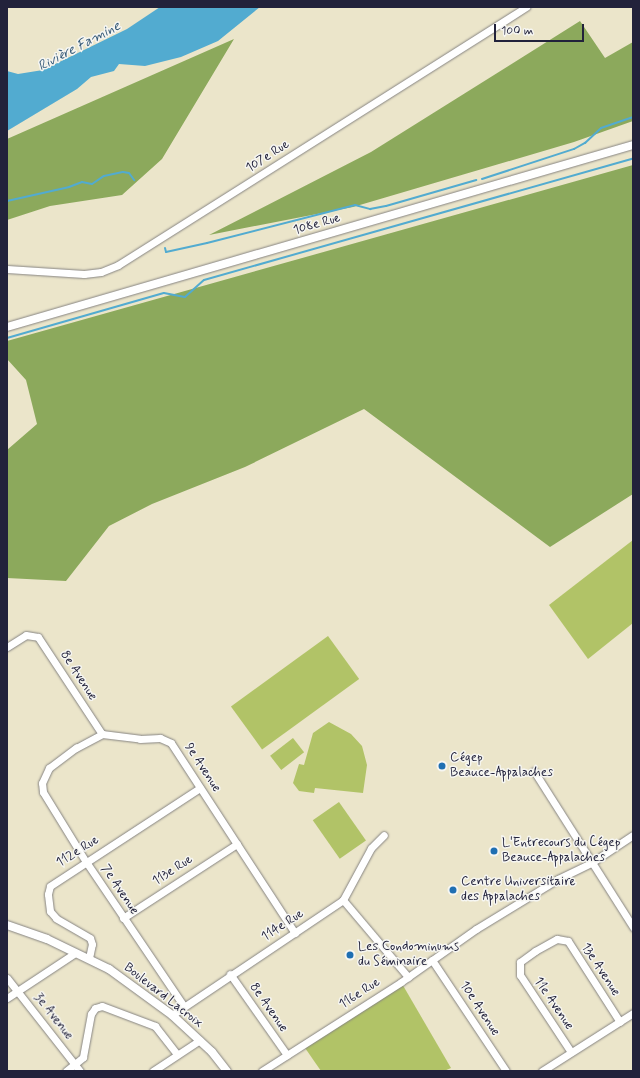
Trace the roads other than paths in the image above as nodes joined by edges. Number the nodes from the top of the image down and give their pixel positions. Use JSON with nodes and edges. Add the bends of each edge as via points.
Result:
{"nodes":[{"id":1,"x":526,"y":7,"type":"edge"},
{"id":2,"x":633,"y":145,"type":"edge"},
{"id":3,"x":7,"y":269,"type":"edge"},
{"id":4,"x":7,"y":327,"type":"edge"},
{"id":5,"x":7,"y":647,"type":"edge"},
{"id":6,"x":102,"y":734,"type":"junction"},
{"id":7,"x":534,"y":771,"type":"dead end"},
{"id":8,"x":200,"y":788,"type":"junction"},
{"id":9,"x":384,"y":835,"type":"dead end"},
{"id":10,"x":633,"y":835,"type":"edge"},
{"id":11,"x":237,"y":844,"type":"junction"},
{"id":12,"x":86,"y":862,"type":"junction"},
{"id":13,"x":591,"y":863,"type":"junction"},
{"id":14,"x":343,"y":900,"type":"junction"},
{"id":15,"x":123,"y":918,"type":"junction"},
{"id":16,"x":7,"y":925,"type":"edge"},
{"id":17,"x":633,"y":927,"type":"edge"},
{"id":18,"x":295,"y":933,"type":"junction"},
{"id":19,"x":535,"y":951,"type":"joint"},
{"id":20,"x":75,"y":953,"type":"junction"},
{"id":21,"x":88,"y":958,"type":"junction"},
{"id":22,"x":432,"y":960,"type":"junction"},
{"id":23,"x":230,"y":974,"type":"junction"},
{"id":24,"x":408,"y":977,"type":"junction"},
{"id":25,"x":7,"y":978,"type":"edge"},
{"id":26,"x":17,"y":992,"type":"junction"},
{"id":27,"x":7,"y":998,"type":"edge"},
{"id":28,"x":183,"y":1005,"type":"junction"},
{"id":29,"x":633,"y":1014,"type":"edge"},
{"id":30,"x":172,"y":1015,"type":"junction"},
{"id":31,"x":620,"y":1022,"type":"junction"},
{"id":32,"x":200,"y":1040,"type":"junction"},
{"id":33,"x":571,"y":1052,"type":"junction"},
{"id":34,"x":177,"y":1054,"type":"junction"},
{"id":35,"x":287,"y":1055,"type":"junction"},
{"id":36,"x":77,"y":1068,"type":"edge"},
{"id":37,"x":66,"y":1071,"type":"edge"},
{"id":38,"x":153,"y":1071,"type":"edge"},
{"id":39,"x":227,"y":1071,"type":"edge"},
{"id":40,"x":262,"y":1071,"type":"edge"},
{"id":41,"x":506,"y":1071,"type":"edge"},
{"id":42,"x":542,"y":1071,"type":"edge"}],
"edges":[{"from":1,"to":3,"type":"street","name":"107e Rue","via":[[118,265],[100,272],[84,274]]},
{"from":2,"to":4,"type":"main road","name":"108e Rue"},
{"from":5,"to":6,"type":"street","name":"8e Avenue","via":[[31,634],[38,637]]},
{"from":6,"to":8,"type":"street","name":"9e Avenue","via":[[165,740],[176,750]]},
{"from":6,"to":12,"type":"street","name":"7e Avenue","via":[[49,768],[42,783],[46,797]]},
{"from":7,"to":13,"type":"street"},
{"from":8,"to":11,"type":"street","name":"9e Avenue"},
{"from":8,"to":12,"type":"street","name":"112e Rue"},
{"from":9,"to":14,"type":"street","name":"114e Rue","via":[[371,848]]},
{"from":10,"to":13,"type":"street","name":"116e Rue"},
{"from":11,"to":15,"type":"street","name":"113e Rue"},
{"from":11,"to":18,"type":"street","name":"9e Avenue"},
{"from":12,"to":15,"type":"street","name":"7e Avenue"},
{"from":12,"to":21,"type":"street","name":"112e Rue","via":[[54,881],[48,894],[53,915],[90,938],[92,944]]},
{"from":13,"to":17,"type":"street"},
{"from":13,"to":22,"type":"street","name":"116e Rue","via":[[558,879],[476,929]]},
{"from":14,"to":18,"type":"street","name":"114e Rue"},
{"from":14,"to":24,"type":"street"},
{"from":15,"to":28,"type":"street","name":"7e Avenue"},
{"from":16,"to":20,"type":"main road","name":"Boulevard Lacroix"},
{"from":18,"to":23,"type":"street","name":"114e Rue"},
{"from":19,"to":31,"type":"street","name":"13e Avenue","via":[[557,939],[568,942]]},
{"from":19,"to":33,"type":"street","name":"11e Avenue","via":[[520,962],[520,975]]},
{"from":20,"to":21,"type":"main road","name":"Boulevard Lacroix"},
{"from":20,"to":26,"type":"street"},
{"from":21,"to":30,"type":"main road","name":"Boulevard Lacroix","via":[[130,983]]},
{"from":22,"to":24,"type":"street","name":"116e Rue"},
{"from":22,"to":41,"type":"street","name":"10e Avenue"},
{"from":23,"to":28,"type":"street","name":"114e Rue"},
{"from":23,"to":35,"type":"street","name":"8e Avenue"},
{"from":24,"to":35,"type":"street","name":"116e Rue"},
{"from":25,"to":26,"type":"street","name":"3e Avenue"},
{"from":26,"to":27,"type":"street"},
{"from":26,"to":36,"type":"street","name":"3e Avenue"},
{"from":28,"to":30,"type":"street","name":"114e Rue"},
{"from":29,"to":31,"type":"street"},
{"from":30,"to":32,"type":"main road","name":"Boulevard Lacroix"},
{"from":31,"to":33,"type":"street"},
{"from":32,"to":34,"type":"street"},
{"from":32,"to":39,"type":"main road","name":"Boulevard Lacroix"},
{"from":33,"to":42,"type":"street"},
{"from":34,"to":36,"type":"street","via":[[155,1026],[102,1006],[95,1008],[91,1014],[87,1048]]},
{"from":34,"to":38,"type":"street"},
{"from":35,"to":40,"type":"street","name":"116e Rue"},
{"from":36,"to":37,"type":"street"}]}
